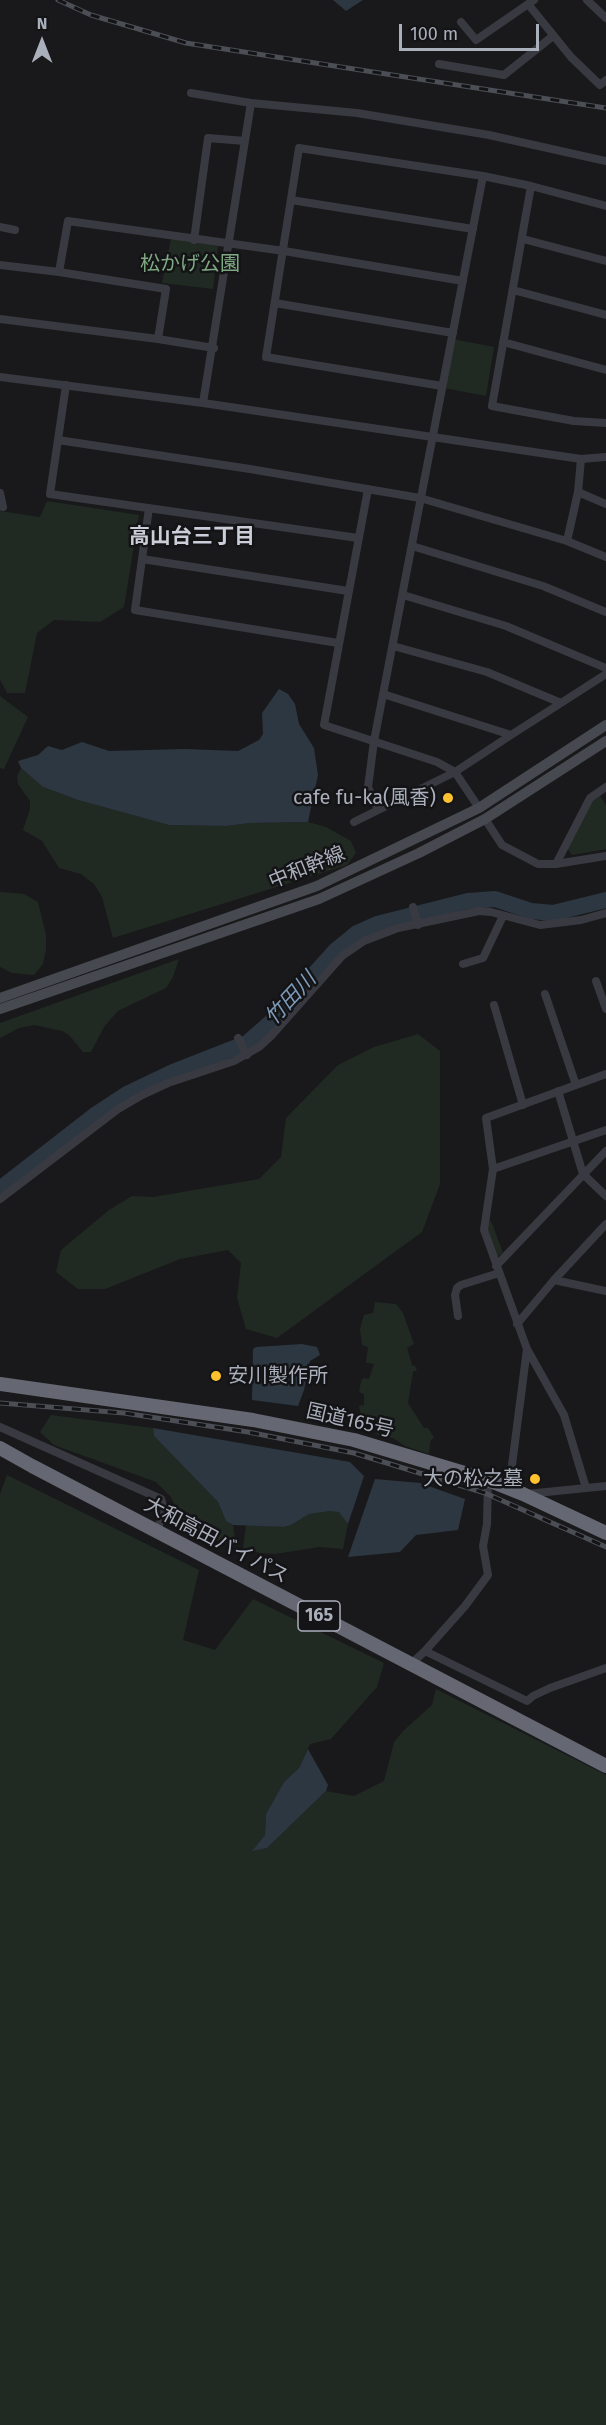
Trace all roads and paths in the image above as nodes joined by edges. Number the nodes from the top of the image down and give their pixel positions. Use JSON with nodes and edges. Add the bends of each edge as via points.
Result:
{"nodes":[{"id":1,"x":587,"y":0,"type":"edge"},
{"id":2,"x":531,"y":2,"type":"edge"},
{"id":3,"x":606,"y":18,"type":"edge"},
{"id":4,"x":461,"y":22,"type":"dead end"},
{"id":5,"x":553,"y":36,"type":"junction"},
{"id":6,"x":439,"y":64,"type":"dead end"},
{"id":7,"x":606,"y":80,"type":"edge"},
{"id":8,"x":191,"y":93,"type":"dead end"},
{"id":9,"x":251,"y":103,"type":"junction"},
{"id":10,"x":245,"y":141,"type":"junction"},
{"id":11,"x":606,"y":160,"type":"edge"},
{"id":12,"x":483,"y":177,"type":"junction"},
{"id":13,"x":531,"y":186,"type":"junction"},
{"id":14,"x":291,"y":200,"type":"junction"},
{"id":15,"x":606,"y":206,"type":"edge"},
{"id":16,"x":0,"y":227,"type":"edge"},
{"id":17,"x":473,"y":229,"type":"junction"},
{"id":18,"x":15,"y":230,"type":"dead end"},
{"id":19,"x":523,"y":239,"type":"junction"},
{"id":20,"x":195,"y":240,"type":"junction"},
{"id":21,"x":228,"y":245,"type":"junction"},
{"id":22,"x":284,"y":251,"type":"junction"},
{"id":23,"x":606,"y":261,"type":"edge"},
{"id":24,"x":0,"y":265,"type":"edge"},
{"id":25,"x":59,"y":272,"type":"junction"},
{"id":26,"x":463,"y":281,"type":"junction"},
{"id":27,"x":513,"y":290,"type":"junction"},
{"id":28,"x":275,"y":303,"type":"junction"},
{"id":29,"x":606,"y":315,"type":"edge"},
{"id":30,"x":0,"y":320,"type":"edge"},
{"id":31,"x":453,"y":333,"type":"junction"},
{"id":32,"x":158,"y":339,"type":"junction"},
{"id":33,"x":503,"y":342,"type":"junction"},
{"id":34,"x":214,"y":348,"type":"junction"},
{"id":35,"x":606,"y":370,"type":"edge"},
{"id":36,"x":0,"y":377,"type":"edge"},
{"id":37,"x":66,"y":385,"type":"junction"},
{"id":38,"x":442,"y":386,"type":"junction"},
{"id":39,"x":203,"y":403,"type":"junction"},
{"id":40,"x":606,"y":423,"type":"edge"},
{"id":41,"x":433,"y":438,"type":"junction"},
{"id":42,"x":58,"y":441,"type":"junction"},
{"id":43,"x":606,"y":457,"type":"edge"},
{"id":44,"x":581,"y":459,"type":"junction"},
{"id":45,"x":368,"y":489,"type":"junction"},
{"id":46,"x":578,"y":492,"type":"junction"},
{"id":47,"x":0,"y":493,"type":"edge"},
{"id":48,"x":420,"y":498,"type":"junction"},
{"id":49,"x":606,"y":504,"type":"edge"},
{"id":50,"x":3,"y":507,"type":"dead end"},
{"id":51,"x":149,"y":508,"type":"junction"},
{"id":52,"x":358,"y":538,"type":"junction"},
{"id":53,"x":567,"y":541,"type":"junction"},
{"id":54,"x":412,"y":546,"type":"junction"},
{"id":55,"x":606,"y":557,"type":"edge"},
{"id":56,"x":142,"y":559,"type":"junction"},
{"id":57,"x":348,"y":591,"type":"junction"},
{"id":58,"x":403,"y":596,"type":"junction"},
{"id":59,"x":606,"y":612,"type":"edge"},
{"id":60,"x":338,"y":643,"type":"junction"},
{"id":61,"x":393,"y":645,"type":"junction"},
{"id":62,"x":606,"y":668,"type":"edge"},
{"id":63,"x":606,"y":674,"type":"edge"},
{"id":64,"x":383,"y":694,"type":"junction"},
{"id":65,"x":561,"y":703,"type":"junction"},
{"id":66,"x":606,"y":725,"type":"edge"},
{"id":67,"x":512,"y":735,"type":"junction"},
{"id":68,"x":374,"y":741,"type":"junction"},
{"id":69,"x":606,"y":741,"type":"edge"},
{"id":70,"x":455,"y":772,"type":"junction"},
{"id":71,"x":606,"y":788,"type":"edge"},
{"id":72,"x":479,"y":808,"type":"junction"},
{"id":73,"x":378,"y":810,"type":"junction"},
{"id":74,"x":485,"y":819,"type":"junction"},
{"id":75,"x":354,"y":822,"type":"dead end"},
{"id":76,"x":606,"y":856,"type":"edge"},
{"id":77,"x":556,"y":864,"type":"junction"},
{"id":78,"x":413,"y":907,"type":"dead end"},
{"id":79,"x":606,"y":913,"type":"edge"},
{"id":80,"x":503,"y":916,"type":"junction"},
{"id":81,"x":418,"y":925,"type":"junction"},
{"id":82,"x":462,"y":964,"type":"dead end"},
{"id":83,"x":596,"y":981,"type":"dead end"},
{"id":84,"x":545,"y":994,"type":"dead end"},
{"id":85,"x":0,"y":998,"type":"edge"},
{"id":86,"x":494,"y":1005,"type":"dead end"},
{"id":87,"x":0,"y":1009,"type":"edge"},
{"id":88,"x":606,"y":1009,"type":"edge"},
{"id":89,"x":238,"y":1038,"type":"dead end"},
{"id":90,"x":247,"y":1055,"type":"junction"},
{"id":91,"x":606,"y":1074,"type":"edge"},
{"id":92,"x":576,"y":1085,"type":"junction"},
{"id":93,"x":558,"y":1091,"type":"junction"},
{"id":94,"x":523,"y":1105,"type":"junction"},
{"id":95,"x":606,"y":1130,"type":"edge"},
{"id":96,"x":573,"y":1141,"type":"junction"},
{"id":97,"x":606,"y":1151,"type":"edge"},
{"id":98,"x":493,"y":1169,"type":"junction"},
{"id":99,"x":583,"y":1174,"type":"junction"},
{"id":100,"x":606,"y":1196,"type":"edge"},
{"id":101,"x":0,"y":1199,"type":"edge"},
{"id":102,"x":606,"y":1224,"type":"edge"},
{"id":103,"x":498,"y":1269,"type":"junction"},
{"id":104,"x":554,"y":1280,"type":"junction"},
{"id":105,"x":606,"y":1291,"type":"edge"},
{"id":106,"x":458,"y":1316,"type":"dead end"},
{"id":107,"x":517,"y":1324,"type":"junction"},
{"id":108,"x":527,"y":1349,"type":"junction"},
{"id":109,"x":0,"y":1384,"type":"edge"},
{"id":110,"x":0,"y":1390,"type":"edge"},
{"id":111,"x":71,"y":1395,"type":"junction"},
{"id":112,"x":0,"y":1426,"type":"edge"},
{"id":113,"x":0,"y":1448,"type":"edge"},
{"id":114,"x":488,"y":1480,"type":"junction"},
{"id":115,"x":606,"y":1486,"type":"edge"},
{"id":116,"x":508,"y":1488,"type":"junction"},
{"id":117,"x":586,"y":1488,"type":"junction"},
{"id":118,"x":523,"y":1494,"type":"junction"},
{"id":119,"x":156,"y":1531,"type":"junction"},
{"id":120,"x":606,"y":1533,"type":"edge"},
{"id":121,"x":425,"y":1651,"type":"junction"},
{"id":122,"x":411,"y":1664,"type":"junction"},
{"id":123,"x":606,"y":1668,"type":"edge"},
{"id":124,"x":606,"y":1766,"type":"edge"}],
"edges":[{"from":1,"to":3,"type":"street"},
{"from":2,"to":4,"type":"street","via":[[476,40]]},
{"from":2,"to":5,"type":"street"},
{"from":5,"to":6,"type":"street","via":[[504,75]]},
{"from":5,"to":7,"type":"street","via":[[600,85]]},
{"from":8,"to":9,"type":"street"},
{"from":9,"to":10,"type":"street"},
{"from":9,"to":11,"type":"street","via":[[478,133]]},
{"from":10,"to":20,"type":"street","via":[[208,138]]},
{"from":10,"to":21,"type":"street"},
{"from":12,"to":13,"type":"street"},
{"from":12,"to":14,"type":"street","via":[[299,148]]},
{"from":12,"to":17,"type":"street"},
{"from":13,"to":15,"type":"street"},
{"from":13,"to":19,"type":"street"},
{"from":14,"to":17,"type":"street"},
{"from":14,"to":22,"type":"street"},
{"from":16,"to":18,"type":"street"},
{"from":17,"to":26,"type":"street"},
{"from":19,"to":23,"type":"street"},
{"from":19,"to":27,"type":"street"},
{"from":20,"to":21,"type":"street"},
{"from":20,"to":25,"type":"street","via":[[68,221]]},
{"from":21,"to":22,"type":"street"},
{"from":21,"to":34,"type":"street"},
{"from":22,"to":26,"type":"street"},
{"from":22,"to":28,"type":"street"},
{"from":24,"to":25,"type":"street"},
{"from":25,"to":32,"type":"street","via":[[166,289]]},
{"from":26,"to":31,"type":"street"},
{"from":27,"to":29,"type":"street"},
{"from":27,"to":33,"type":"street"},
{"from":28,"to":31,"type":"street"},
{"from":28,"to":38,"type":"street","via":[[266,357]]},
{"from":30,"to":32,"type":"street"},
{"from":31,"to":38,"type":"street"},
{"from":32,"to":34,"type":"street"},
{"from":33,"to":35,"type":"street"},
{"from":33,"to":40,"type":"street","via":[[492,406]]},
{"from":34,"to":39,"type":"street"},
{"from":36,"to":37,"type":"street"},
{"from":37,"to":39,"type":"street"},
{"from":37,"to":42,"type":"street"},
{"from":38,"to":41,"type":"street"},
{"from":39,"to":41,"type":"street"},
{"from":41,"to":44,"type":"street"},
{"from":41,"to":48,"type":"street"},
{"from":42,"to":45,"type":"street"},
{"from":42,"to":51,"type":"street","via":[[50,494]]},
{"from":43,"to":44,"type":"street"},
{"from":44,"to":46,"type":"street"},
{"from":45,"to":48,"type":"street"},
{"from":45,"to":52,"type":"street"},
{"from":46,"to":49,"type":"street"},
{"from":46,"to":53,"type":"street"},
{"from":47,"to":50,"type":"street"},
{"from":48,"to":53,"type":"street"},
{"from":48,"to":54,"type":"street"},
{"from":51,"to":52,"type":"street"},
{"from":51,"to":56,"type":"street"},
{"from":52,"to":57,"type":"street"},
{"from":53,"to":55,"type":"street"},
{"from":54,"to":58,"type":"street"},
{"from":54,"to":59,"type":"street","via":[[543,586]]},
{"from":56,"to":57,"type":"street"},
{"from":56,"to":60,"type":"street","via":[[135,610]]},
{"from":57,"to":60,"type":"street"},
{"from":58,"to":61,"type":"street"},
{"from":58,"to":62,"type":"street","via":[[507,626]]},
{"from":60,"to":68,"type":"street","via":[[324,725]]},
{"from":61,"to":64,"type":"street"},
{"from":61,"to":65,"type":"street","via":[[487,672]]},
{"from":63,"to":65,"type":"street"},
{"from":64,"to":67,"type":"street"},
{"from":64,"to":68,"type":"street"},
{"from":65,"to":67,"type":"street"},
{"from":66,"to":72,"type":"main road","name":"中和幹線"},
{"from":67,"to":70,"type":"street"},
{"from":68,"to":70,"type":"street"},
{"from":68,"to":73,"type":"street","via":[[368,787]]},
{"from":69,"to":74,"type":"main road","name":"中和幹線"},
{"from":70,"to":72,"type":"street"},
{"from":70,"to":73,"type":"street"},
{"from":71,"to":77,"type":"street","via":[[590,798]]},
{"from":72,"to":85,"type":"main road","name":"中和幹線","via":[[317,886]]},
{"from":73,"to":75,"type":"street"},
{"from":74,"to":77,"type":"street","via":[[501,845],[538,864]]},
{"from":74,"to":87,"type":"main road","name":"中和幹線","via":[[319,899]]},
{"from":76,"to":77,"type":"street"},
{"from":78,"to":81,"type":"street"},
{"from":79,"to":80,"type":"street","via":[[540,925]]},
{"from":80,"to":81,"type":"street","via":[[479,911]]},
{"from":80,"to":82,"type":"street","via":[[483,958]]},
{"from":81,"to":90,"type":"street","via":[[379,934],[351,948],[271,1036]]},
{"from":83,"to":88,"type":"street"},
{"from":84,"to":92,"type":"street"},
{"from":86,"to":94,"type":"street"},
{"from":89,"to":90,"type":"street"},
{"from":90,"to":101,"type":"street","via":[[142,1095]]},
{"from":91,"to":92,"type":"street"},
{"from":92,"to":93,"type":"street"},
{"from":93,"to":94,"type":"street"},
{"from":93,"to":96,"type":"street"},
{"from":94,"to":98,"type":"street","via":[[486,1118]]},
{"from":95,"to":96,"type":"street"},
{"from":96,"to":98,"type":"street"},
{"from":96,"to":99,"type":"street"},
{"from":97,"to":99,"type":"street"},
{"from":98,"to":103,"type":"street","via":[[484,1230]]},
{"from":99,"to":100,"type":"street"},
{"from":99,"to":103,"type":"street"},
{"from":102,"to":104,"type":"street"},
{"from":103,"to":106,"type":"street","via":[[456,1288]]},
{"from":103,"to":107,"type":"street"},
{"from":104,"to":105,"type":"street"},
{"from":104,"to":107,"type":"street"},
{"from":107,"to":108,"type":"street"},
{"from":108,"to":116,"type":"street"},
{"from":108,"to":117,"type":"street","via":[[564,1415]]},
{"from":109,"to":111,"type":"highway","name":"国道165号"},
{"from":110,"to":111,"type":"highway","name":"国道165号"},
{"from":111,"to":114,"type":"highway","name":"国道165号","via":[[253,1420],[354,1440]]},
{"from":112,"to":119,"type":"street","via":[[161,1498],[165,1512]]},
{"from":113,"to":119,"type":"highway","name":"大和高田バイパス","number":"165"},
{"from":114,"to":116,"type":"highway","name":"国道165号"},
{"from":114,"to":121,"type":"street","via":[[483,1546],[488,1575]]},
{"from":115,"to":117,"type":"street"},
{"from":116,"to":118,"type":"highway","name":"国道165号"},
{"from":117,"to":118,"type":"street"},
{"from":118,"to":120,"type":"highway","name":"国道165号"},
{"from":119,"to":122,"type":"highway","name":"大和高田バイパス","number":"165"},
{"from":121,"to":122,"type":"street"},
{"from":121,"to":123,"type":"street","via":[[527,1701],[533,1695]]},
{"from":122,"to":124,"type":"highway","name":"大和高田バイパス","number":"165"}]}
